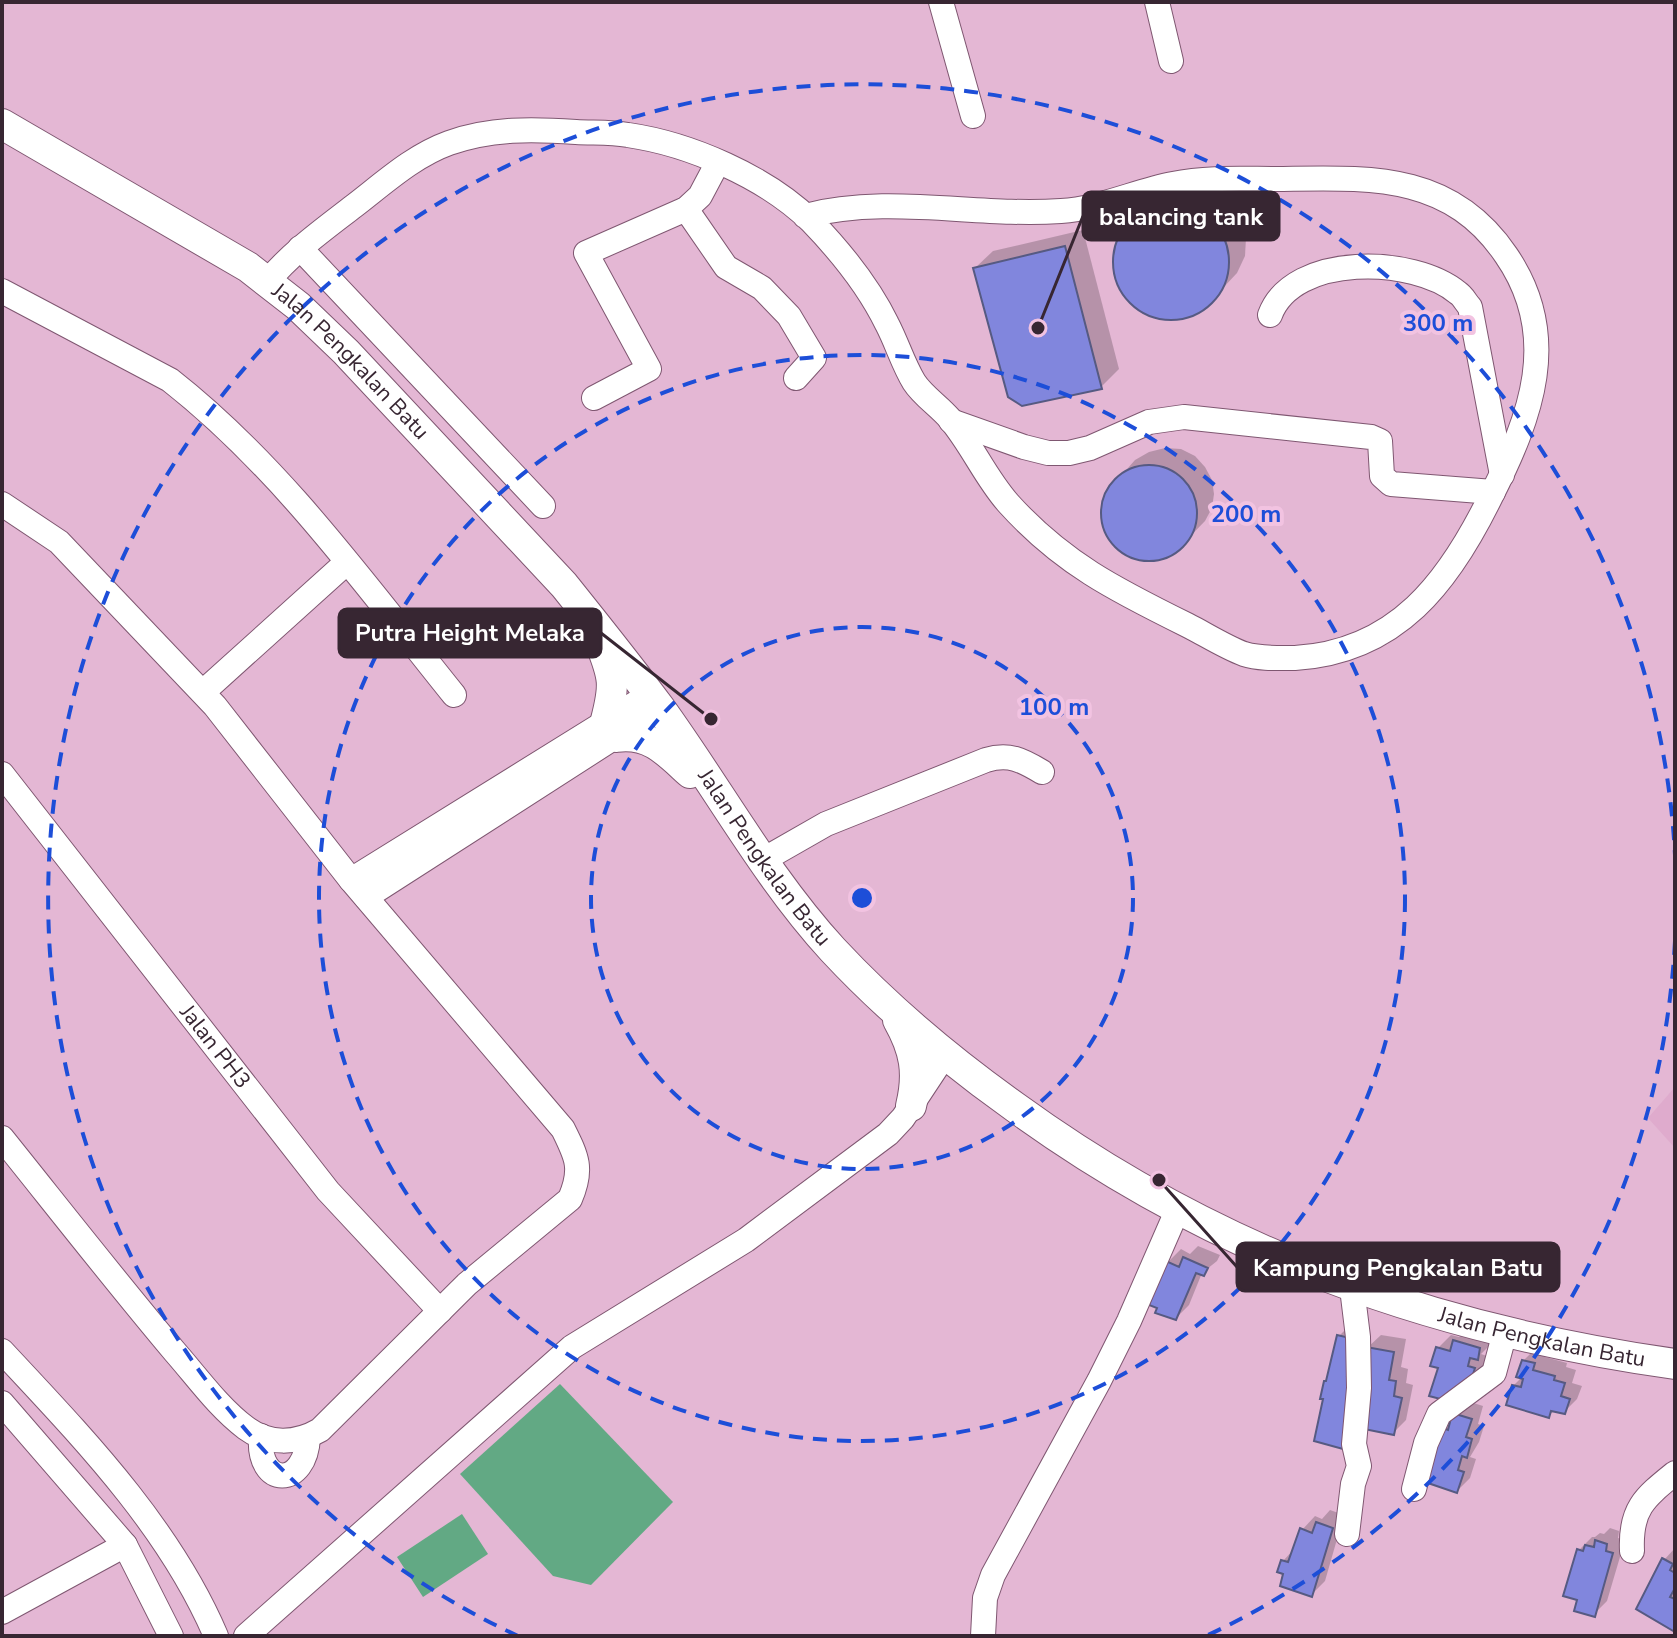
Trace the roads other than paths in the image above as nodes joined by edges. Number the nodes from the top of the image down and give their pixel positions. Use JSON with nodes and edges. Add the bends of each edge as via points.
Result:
{"nodes":[{"id":1,"x":941,"y":2,"type":"edge"},
{"id":2,"x":1157,"y":2,"type":"edge"},
{"id":3,"x":1171,"y":61,"type":"dead end"},
{"id":4,"x":973,"y":116,"type":"dead end"},
{"id":5,"x":2,"y":124,"type":"edge"},
{"id":6,"x":718,"y":162,"type":"junction"},
{"id":7,"x":686,"y":209,"type":"junction"},
{"id":8,"x":805,"y":216,"type":"junction"},
{"id":9,"x":300,"y":248,"type":"junction"},
{"id":10,"x":267,"y":282,"type":"junction"},
{"id":11,"x":2,"y":291,"type":"edge"},
{"id":12,"x":1270,"y":315,"type":"dead end"},
{"id":13,"x":796,"y":378,"type":"dead end"},
{"id":14,"x":594,"y":398,"type":"dead end"},
{"id":15,"x":951,"y":421,"type":"junction"},
{"id":16,"x":1498,"y":484,"type":"junction"},
{"id":17,"x":2,"y":504,"type":"edge"},
{"id":18,"x":543,"y":506,"type":"dead end"},
{"id":19,"x":346,"y":563,"type":"junction"},
{"id":20,"x":591,"y":618,"type":"junction"},
{"id":21,"x":203,"y":692,"type":"junction"},
{"id":22,"x":454,"y":695,"type":"dead end"},
{"id":23,"x":654,"y":701,"type":"junction"},
{"id":24,"x":611,"y":728,"type":"junction"},
{"id":25,"x":1042,"y":772,"type":"dead end"},
{"id":26,"x":2,"y":774,"type":"edge"},
{"id":27,"x":727,"y":807,"type":"junction"},
{"id":28,"x":763,"y":860,"type":"junction"},
{"id":29,"x":358,"y":888,"type":"junction"},
{"id":30,"x":885,"y":1002,"type":"junction"},
{"id":31,"x":944,"y":1056,"type":"junction"},
{"id":32,"x":911,"y":1106,"type":"junction"},
{"id":33,"x":2,"y":1138,"type":"edge"},
{"id":34,"x":1177,"y":1211,"type":"junction"},
{"id":35,"x":1352,"y":1288,"type":"junction"},
{"id":36,"x":440,"y":1311,"type":"junction"},
{"id":37,"x":1505,"y":1332,"type":"junction"},
{"id":38,"x":2,"y":1351,"type":"edge"},
{"id":39,"x":1675,"y":1364,"type":"edge"},
{"id":40,"x":2,"y":1403,"type":"edge"},
{"id":41,"x":261,"y":1436,"type":"junction"},
{"id":42,"x":308,"y":1437,"type":"junction"},
{"id":43,"x":1675,"y":1473,"type":"edge"},
{"id":44,"x":1414,"y":1489,"type":"dead end"},
{"id":45,"x":1347,"y":1534,"type":"dead end"},
{"id":46,"x":125,"y":1545,"type":"junction"},
{"id":47,"x":1632,"y":1551,"type":"dead end"},
{"id":48,"x":2,"y":1612,"type":"edge"},
{"id":49,"x":171,"y":1636,"type":"edge"},
{"id":50,"x":216,"y":1636,"type":"edge"},
{"id":51,"x":246,"y":1636,"type":"edge"},
{"id":52,"x":983,"y":1636,"type":"edge"}],
"edges":[{"from":1,"to":4,"type":"street"},
{"from":2,"to":3,"type":"street"},
{"from":5,"to":10,"type":"main road","name":"Jalan Pengkalan Batu"},
{"from":6,"to":7,"type":"street","via":[[700,196]]},
{"from":6,"to":8,"type":"street"},
{"from":6,"to":9,"type":"street","via":[[628,135],[552,130],[476,135],[414,159]]},
{"from":7,"to":13,"type":"street","via":[[726,267],[762,288],[789,316],[814,358]]},
{"from":7,"to":14,"type":"street","via":[[586,253],[649,369]]},
{"from":8,"to":15,"type":"street","via":[[868,289],[916,386]]},
{"from":8,"to":16,"type":"street","via":[[843,208],[1065,211],[1199,180],[1395,182],[1431,192],[1468,210],[1492,234],[1529,295],[1536,374],[1528,413]]},
{"from":9,"to":10,"type":"street"},
{"from":9,"to":18,"type":"street"},
{"from":10,"to":20,"type":"main road","name":"Jalan Pengkalan Batu","via":[[346,352]]},
{"from":11,"to":19,"type":"street","via":[[170,380],[193,398],[313,521]]},
{"from":12,"to":16,"type":"street","via":[[1275,300],[1313,276],[1338,268],[1404,268],[1459,293],[1470,307]]},
{"from":15,"to":16,"type":"street","via":[[1048,453],[1090,448],[1149,422],[1184,417],[1371,437],[1380,441],[1382,476],[1391,484]]},
{"from":15,"to":16,"type":"street","via":[[1005,500],[1070,561],[1245,654],[1274,659],[1352,649],[1401,622],[1456,561]]},
{"from":17,"to":21,"type":"street","via":[[59,542]]},
{"from":19,"to":21,"type":"street"},
{"from":19,"to":22,"type":"street"},
{"from":20,"to":23,"type":"main road","name":"Jalan Pengkalan Batu"},
{"from":20,"to":24,"type":"main road","via":[[613,676]]},
{"from":21,"to":29,"type":"street"},
{"from":23,"to":24,"type":"street"},
{"from":23,"to":27,"type":"main road","name":"Jalan Pengkalan Batu"},
{"from":24,"to":27,"type":"main road","via":[[660,745]]},
{"from":24,"to":29,"type":"street"},
{"from":25,"to":28,"type":"street","via":[[1009,756],[986,760],[826,824]]},
{"from":26,"to":36,"type":"street","name":"Jalan PH3","via":[[328,1191]]},
{"from":27,"to":28,"type":"main road","name":"Jalan Pengkalan Batu"},
{"from":28,"to":30,"type":"main road","name":"Jalan Pengkalan Batu","via":[[833,949]]},
{"from":29,"to":36,"type":"street","via":[[563,1129],[578,1166],[570,1199]]},
{"from":30,"to":31,"type":"main road","name":"Jalan Pengkalan Batu"},
{"from":30,"to":32,"type":"main road","via":[[915,1058]]},
{"from":31,"to":32,"type":"street"},
{"from":31,"to":34,"type":"main road","name":"Jalan Pengkalan Batu","via":[[1082,1156]]},
{"from":32,"to":51,"type":"street","via":[[888,1134],[746,1240],[572,1347]]},
{"from":33,"to":41,"type":"street","via":[[219,1402]]},
{"from":34,"to":35,"type":"main road","name":"Jalan Pengkalan Batu"},
{"from":34,"to":52,"type":"street","via":[[1099,1381],[993,1575],[985,1598]]},
{"from":35,"to":37,"type":"main road","name":"Jalan Pengkalan Batu"},
{"from":35,"to":45,"type":"street","via":[[1359,1373],[1354,1444],[1359,1466]]},
{"from":36,"to":42,"type":"street"},
{"from":37,"to":39,"type":"main road","name":"Jalan Pengkalan Batu"},
{"from":37,"to":44,"type":"street","via":[[1494,1373],[1439,1414]]},
{"from":38,"to":50,"type":"street","via":[[101,1458],[183,1571]]},
{"from":40,"to":46,"type":"street"},
{"from":41,"to":42,"type":"street","via":[[288,1442]]},
{"from":41,"to":42,"type":"street","via":[[264,1466],[285,1476],[298,1470],[307,1455]]},
{"from":43,"to":47,"type":"street","via":[[1636,1511]]},
{"from":46,"to":48,"type":"street"},
{"from":46,"to":49,"type":"street"}]}
